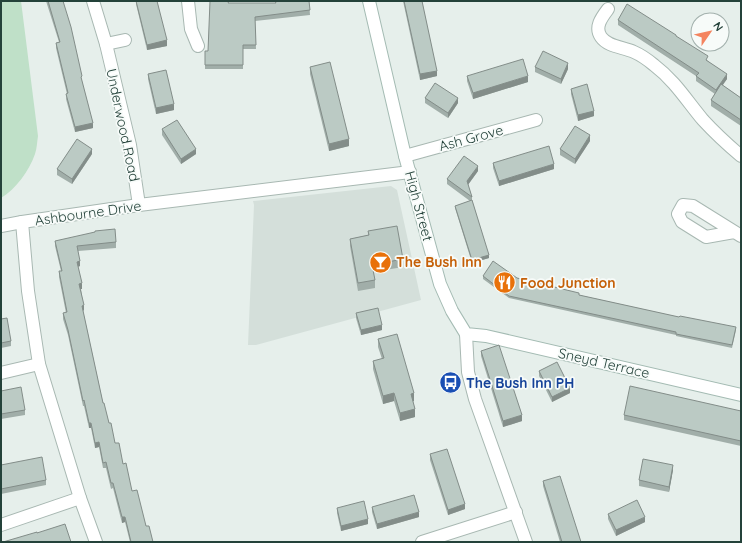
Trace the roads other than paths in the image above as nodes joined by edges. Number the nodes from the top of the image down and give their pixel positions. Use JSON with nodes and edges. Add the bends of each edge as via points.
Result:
{"nodes":[{"id":1,"x":93,"y":1,"type":"edge"},
{"id":2,"x":188,"y":1,"type":"edge"},
{"id":3,"x":369,"y":1,"type":"edge"},
{"id":4,"x":608,"y":9,"type":"dead end"},
{"id":5,"x":125,"y":40,"type":"dead end"},
{"id":6,"x":106,"y":44,"type":"junction"},
{"id":7,"x":198,"y":46,"type":"dead end"},
{"id":8,"x":536,"y":120,"type":"dead end"},
{"id":9,"x":406,"y":156,"type":"junction"},
{"id":10,"x":741,"y":156,"type":"edge"},
{"id":11,"x":410,"y":172,"type":"junction"},
{"id":12,"x":139,"y":205,"type":"junction"},
{"id":13,"x":22,"y":222,"type":"junction"},
{"id":14,"x":1,"y":226,"type":"edge"},
{"id":15,"x":466,"y":334,"type":"junction"},
{"id":16,"x":39,"y":364,"type":"junction"},
{"id":17,"x":1,"y":373,"type":"edge"},
{"id":18,"x":741,"y":395,"type":"edge"},
{"id":19,"x":80,"y":498,"type":"junction"},
{"id":20,"x":516,"y":512,"type":"junction"},
{"id":21,"x":1,"y":525,"type":"edge"},
{"id":22,"x":96,"y":542,"type":"edge"},
{"id":23,"x":422,"y":542,"type":"edge"},
{"id":24,"x":526,"y":542,"type":"edge"}],
"edges":[{"from":1,"to":6,"type":"street","name":"Underwood Road"},
{"from":2,"to":7,"type":"street","via":[[191,29]]},
{"from":3,"to":9,"type":"street","name":"High Street"},
{"from":4,"to":10,"type":"street","via":[[600,20],[598,29],[604,41],[633,51],[672,80],[718,136]]},
{"from":5,"to":6,"type":"street"},
{"from":6,"to":12,"type":"street","name":"Underwood Road","via":[[130,145]]},
{"from":8,"to":9,"type":"street","name":"Ash Grove"},
{"from":9,"to":11,"type":"street","name":"High Street"},
{"from":11,"to":12,"type":"street","name":"Ashbourne Drive"},
{"from":11,"to":15,"type":"street","name":"High Street","via":[[440,284]]},
{"from":12,"to":13,"type":"street","name":"Ashbourne Drive"},
{"from":13,"to":14,"type":"street"},
{"from":13,"to":16,"type":"street","name":"Ashbourne Drive","via":[[28,291]]},
{"from":15,"to":18,"type":"street","name":"Sneyd Terrace","via":[[486,336]]},
{"from":15,"to":20,"type":"street","name":"High Street","via":[[468,372],[474,399]]},
{"from":16,"to":17,"type":"street"},
{"from":16,"to":19,"type":"street","name":"Ashbourne Drive"},
{"from":19,"to":21,"type":"street"},
{"from":19,"to":22,"type":"street","name":"Ashbourne Drive"},
{"from":20,"to":23,"type":"street"},
{"from":20,"to":24,"type":"street","name":"High Street"}]}
